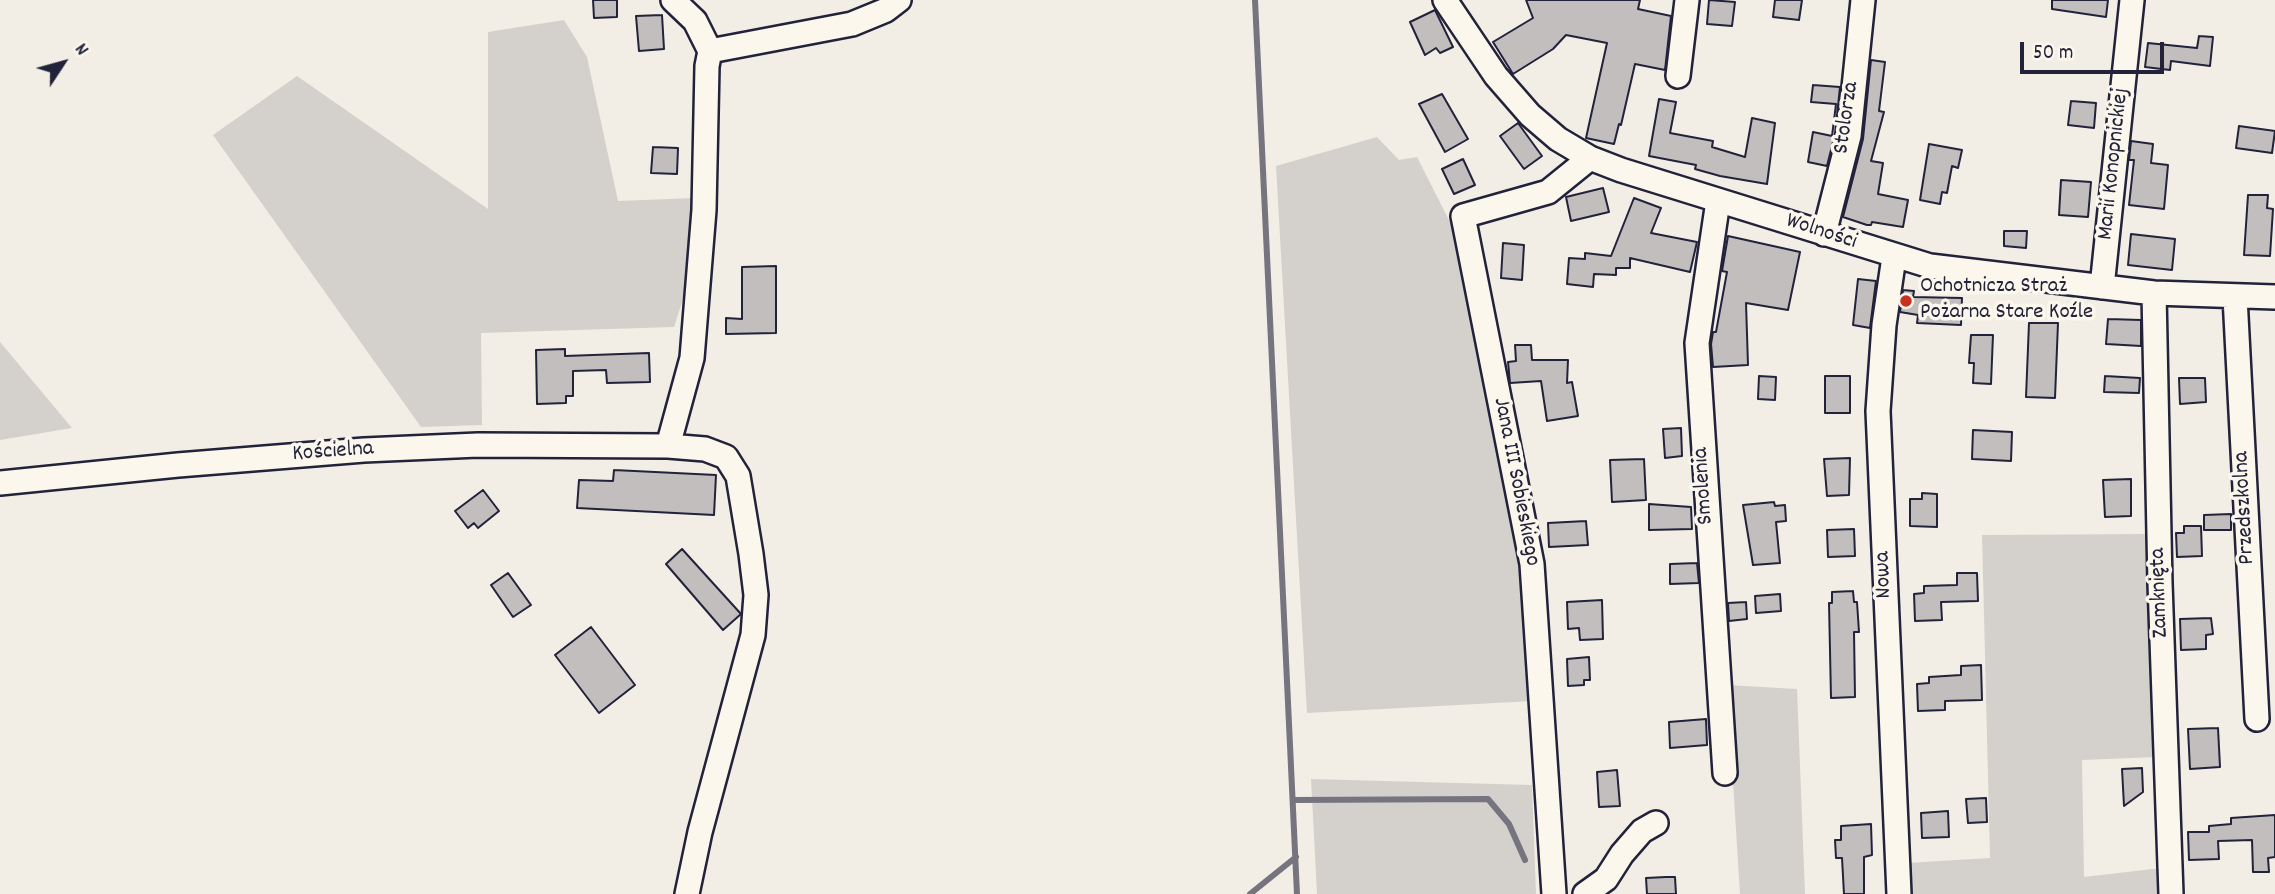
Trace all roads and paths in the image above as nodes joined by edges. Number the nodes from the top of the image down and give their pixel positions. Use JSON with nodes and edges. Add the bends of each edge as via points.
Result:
{"nodes":[{"id":1,"x":673,"y":0,"type":"edge"},
{"id":2,"x":899,"y":0,"type":"edge"},
{"id":3,"x":1445,"y":0,"type":"edge"},
{"id":4,"x":1687,"y":0,"type":"edge"},
{"id":5,"x":1863,"y":0,"type":"edge"},
{"id":6,"x":2132,"y":0,"type":"edge"},
{"id":7,"x":710,"y":51,"type":"junction"},
{"id":8,"x":1678,"y":76,"type":"dead end"},
{"id":9,"x":1590,"y":158,"type":"junction"},
{"id":10,"x":1718,"y":201,"type":"junction"},
{"id":11,"x":1825,"y":234,"type":"junction"},
{"id":12,"x":1894,"y":257,"type":"junction"},
{"id":13,"x":2102,"y":287,"type":"junction"},
{"id":14,"x":2154,"y":293,"type":"junction"},
{"id":15,"x":2235,"y":297,"type":"junction"},
{"id":16,"x":2275,"y":297,"type":"edge"},
{"id":17,"x":668,"y":446,"type":"junction"},
{"id":18,"x":0,"y":483,"type":"edge"},
{"id":19,"x":2257,"y":719,"type":"dead end"},
{"id":20,"x":1725,"y":773,"type":"dead end"},
{"id":21,"x":1656,"y":822,"type":"dead end"},
{"id":22,"x":687,"y":894,"type":"edge"},
{"id":23,"x":1554,"y":894,"type":"edge"},
{"id":24,"x":1585,"y":894,"type":"edge"},
{"id":25,"x":1899,"y":894,"type":"edge"},
{"id":26,"x":2171,"y":894,"type":"edge"}],
"edges":[{"from":1,"to":7,"type":"street","via":[[695,21]]},
{"from":2,"to":7,"type":"street","via":[[852,24]]},
{"from":3,"to":9,"type":"street","name":"Wolności","via":[[1496,76],[1530,115]]},
{"from":4,"to":8,"type":"street"},
{"from":5,"to":11,"type":"street","name":"Stolorza","via":[[1849,136]]},
{"from":6,"to":13,"type":"street","name":"Marii Konopnickiej"},
{"from":7,"to":17,"type":"street","via":[[692,358]]},
{"from":9,"to":10,"type":"street","name":"Wolności"},
{"from":9,"to":23,"type":"street","name":"Jana III Sobieskiego","via":[[1548,192],[1463,216],[1532,564]]},
{"from":10,"to":11,"type":"street","name":"Wolności"},
{"from":10,"to":20,"type":"street","name":"Smolenia","via":[[1697,343]]},
{"from":11,"to":12,"type":"street","name":"Wolności"},
{"from":12,"to":13,"type":"street","name":"Wolności","via":[[1967,272]]},
{"from":12,"to":25,"type":"street","name":"Nowa","via":[[1878,411]]},
{"from":13,"to":14,"type":"street","name":"Wolności"},
{"from":14,"to":15,"type":"street","name":"Wolności"},
{"from":14,"to":26,"type":"street","name":"Zamknięta"},
{"from":15,"to":16,"type":"street","name":"Wolności"},
{"from":15,"to":19,"type":"street","name":"Przedszkolna"},
{"from":17,"to":18,"type":"street","name":"Kościelna","via":[[364,450]]},
{"from":17,"to":22,"type":"street","name":"Kościelna","via":[[705,449],[726,457],[738,476],[756,595],[753,635]]},
{"from":21,"to":24,"type":"street","via":[[1642,831],[1606,879]]}]}
